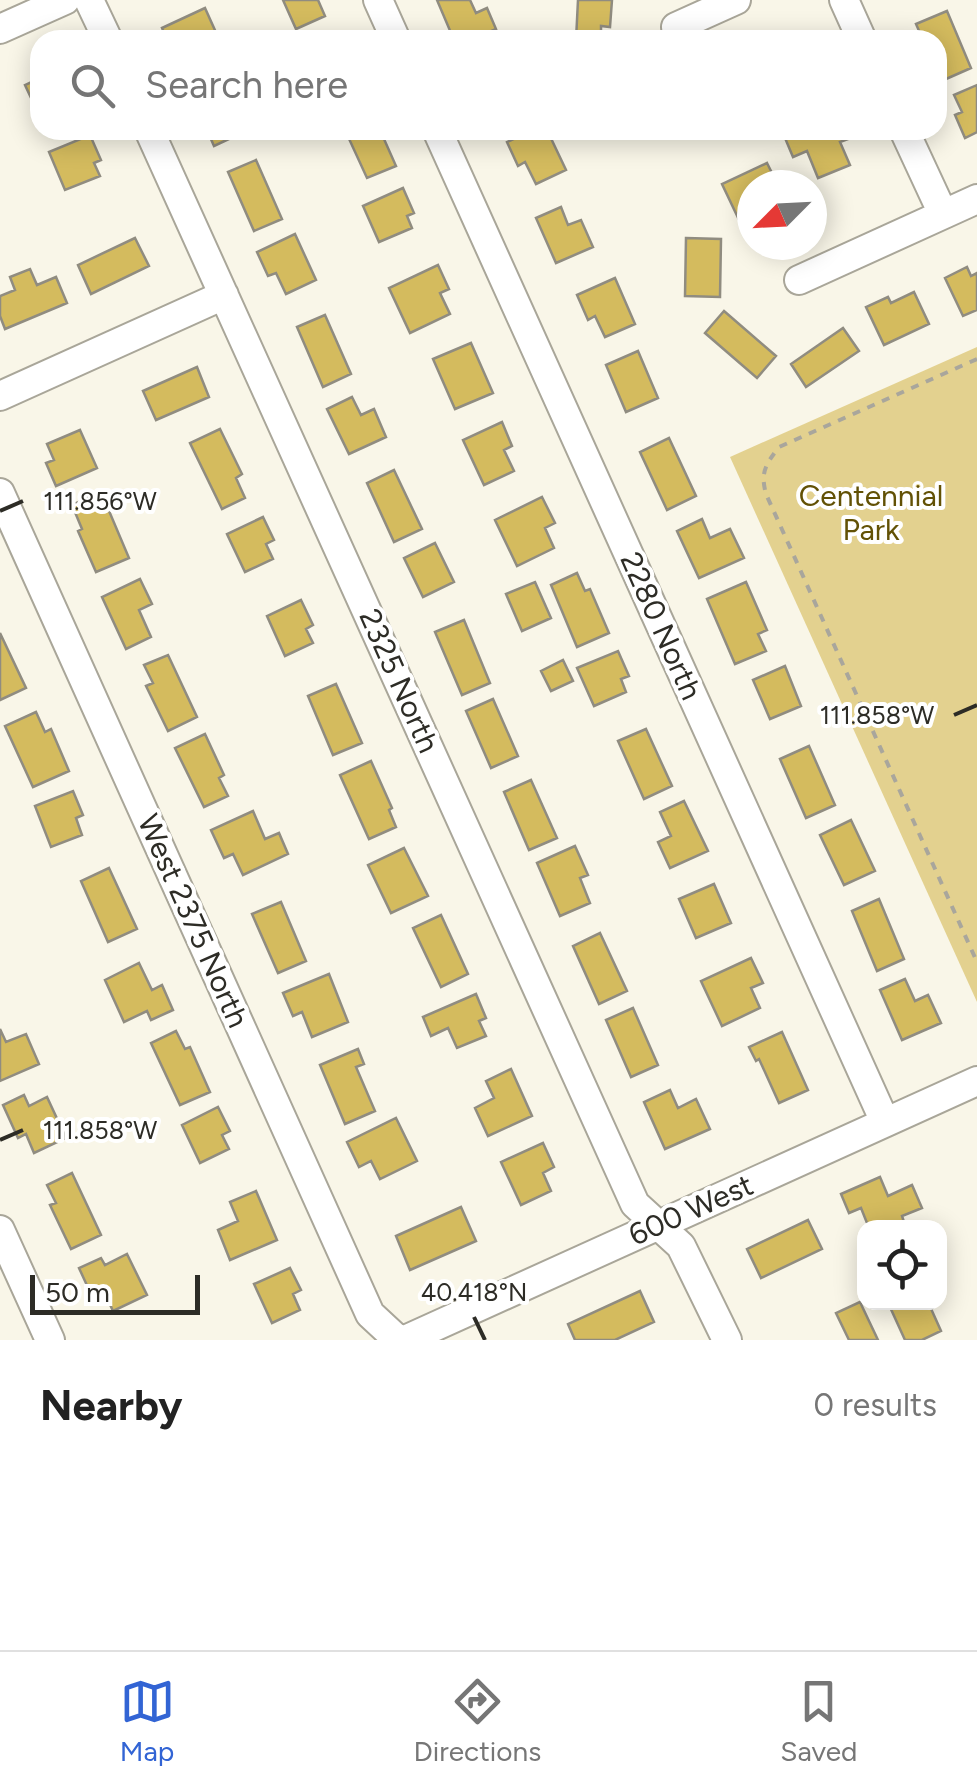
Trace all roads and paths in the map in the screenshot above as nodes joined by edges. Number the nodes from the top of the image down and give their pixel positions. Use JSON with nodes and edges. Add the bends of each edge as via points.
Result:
{"nodes":[{"id":1,"x":65,"y":0,"type":"edge"},
{"id":2,"x":89,"y":0,"type":"edge"},
{"id":3,"x":378,"y":0,"type":"edge"},
{"id":4,"x":736,"y":0,"type":"edge"},
{"id":5,"x":844,"y":0,"type":"edge"},
{"id":6,"x":676,"y":27,"type":"dead end"},
{"id":7,"x":0,"y":30,"type":"edge"},
{"id":8,"x":103,"y":30,"type":"edge"},
{"id":9,"x":392,"y":30,"type":"edge"},
{"id":10,"x":858,"y":30,"type":"edge"},
{"id":11,"x":153,"y":140,"type":"edge"},
{"id":12,"x":442,"y":140,"type":"edge"},
{"id":13,"x":909,"y":140,"type":"edge"},
{"id":14,"x":977,"y":198,"type":"edge"},
{"id":15,"x":943,"y":214,"type":"junction"},
{"id":16,"x":799,"y":280,"type":"dead end"},
{"id":17,"x":224,"y":295,"type":"junction"},
{"id":18,"x":977,"y":358,"type":"edge"},
{"id":19,"x":0,"y":396,"type":"edge"},
{"id":20,"x":0,"y":494,"type":"edge"},
{"id":21,"x":977,"y":962,"type":"edge"},
{"id":22,"x":977,"y":1081,"type":"edge"},
{"id":23,"x":885,"y":1122,"type":"junction"},
{"id":24,"x":658,"y":1225,"type":"junction"},
{"id":25,"x":0,"y":1230,"type":"edge"},
{"id":26,"x":50,"y":1340,"type":"edge"},
{"id":27,"x":402,"y":1340,"type":"edge"},
{"id":28,"x":727,"y":1340,"type":"edge"}],
"edges":[{"from":1,"to":7,"type":"street"},
{"from":2,"to":8,"type":"street"},
{"from":3,"to":9,"type":"street"},
{"from":4,"to":6,"type":"street"},
{"from":5,"to":10,"type":"street"},
{"from":11,"to":17,"type":"street","name":"2325 North"},
{"from":12,"to":23,"type":"street","name":"2280 North"},
{"from":13,"to":15,"type":"street"},
{"from":14,"to":15,"type":"street"},
{"from":15,"to":16,"type":"street"},
{"from":17,"to":19,"type":"street"},
{"from":17,"to":24,"type":"street","name":"2325 North","via":[[635,1204]]},
{"from":18,"to":21,"type":"path","via":[[779,447],[762,478]]},
{"from":20,"to":27,"type":"street","name":"West 2375 North","via":[[370,1314]]},
{"from":22,"to":23,"type":"street","name":"600 West"},
{"from":23,"to":24,"type":"street","name":"600 West"},
{"from":24,"to":27,"type":"street","name":"600 West"},
{"from":24,"to":28,"type":"street","name":"2325 North","via":[[682,1246]]},
{"from":25,"to":26,"type":"street"}]}
